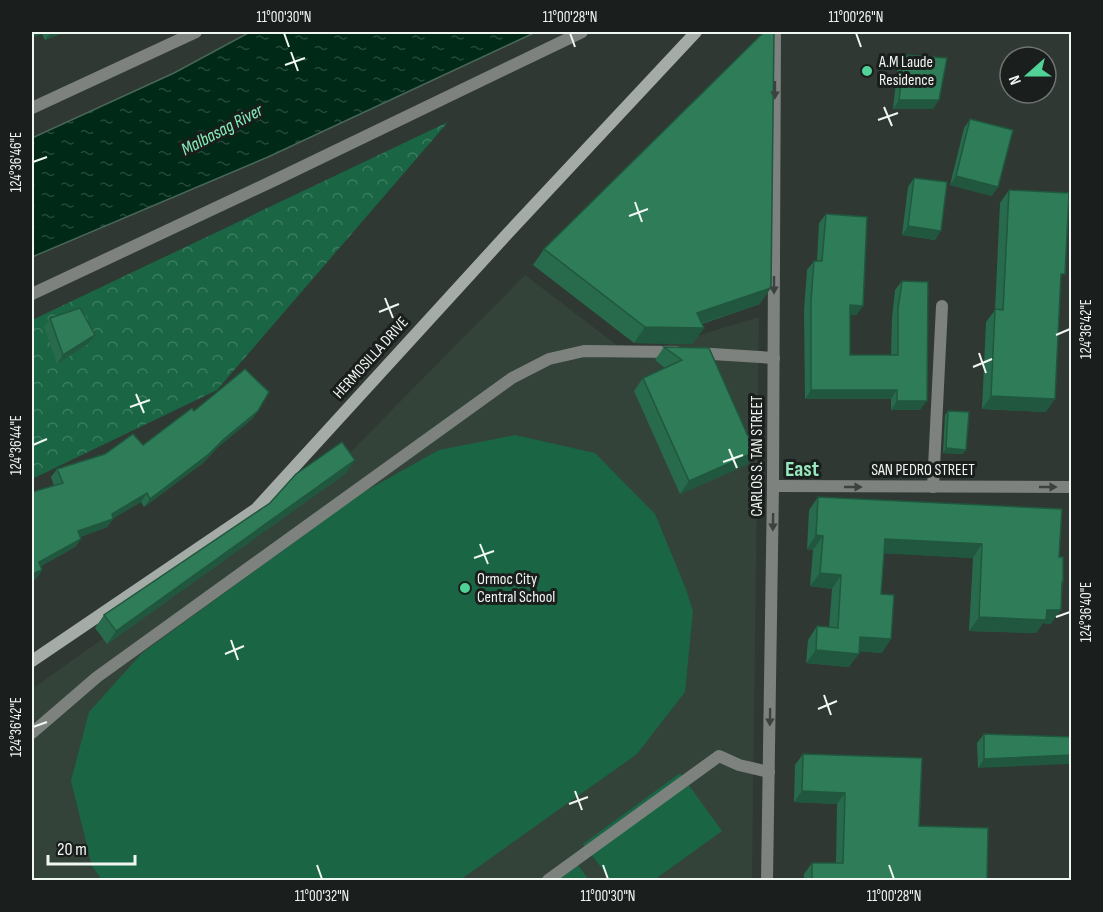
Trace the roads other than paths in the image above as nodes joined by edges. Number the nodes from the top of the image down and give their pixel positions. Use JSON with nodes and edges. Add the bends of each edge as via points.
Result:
{"nodes":[{"id":1,"x":196,"y":32,"type":"edge"},
{"id":2,"x":582,"y":32,"type":"edge"},
{"id":3,"x":696,"y":32,"type":"edge"},
{"id":4,"x":775,"y":32,"type":"edge"},
{"id":5,"x":32,"y":108,"type":"edge"},
{"id":6,"x":32,"y":294,"type":"edge"},
{"id":7,"x":942,"y":306,"type":"dead end"},
{"id":8,"x":774,"y":358,"type":"junction"},
{"id":9,"x":773,"y":486,"type":"junction"},
{"id":10,"x":933,"y":487,"type":"junction"},
{"id":11,"x":1071,"y":487,"type":"edge"},
{"id":12,"x":32,"y":661,"type":"edge"},
{"id":13,"x":32,"y":733,"type":"edge"},
{"id":14,"x":769,"y":772,"type":"junction"},
{"id":15,"x":549,"y":880,"type":"edge"},
{"id":16,"x":767,"y":880,"type":"edge"}],
"edges":[{"from":1,"to":5,"type":"street"},
{"from":2,"to":6,"type":"street"},
{"from":3,"to":12,"type":"main road","name":"HERMOSILLA DRIVE","via":[[256,509]]},
{"from":4,"to":8,"type":"street","name":"CARLOS S. TAN STREET","one_way":true},
{"from":7,"to":10,"type":"street"},
{"from":8,"to":9,"type":"street","name":"CARLOS S. TAN STREET"},
{"from":8,"to":13,"type":"street","via":[[584,351],[549,359],[512,378],[97,677]]},
{"from":9,"to":10,"type":"street","name":"SAN PEDRO STREET","one_way":true},
{"from":9,"to":14,"type":"street","name":"CARLOS S. TAN STREET","one_way":true},
{"from":10,"to":11,"type":"street","name":"SAN PEDRO STREET","one_way":true},
{"from":14,"to":15,"type":"street","via":[[719,756]]},
{"from":14,"to":16,"type":"street","name":"CARLOS S. TAN STREET"}]}
